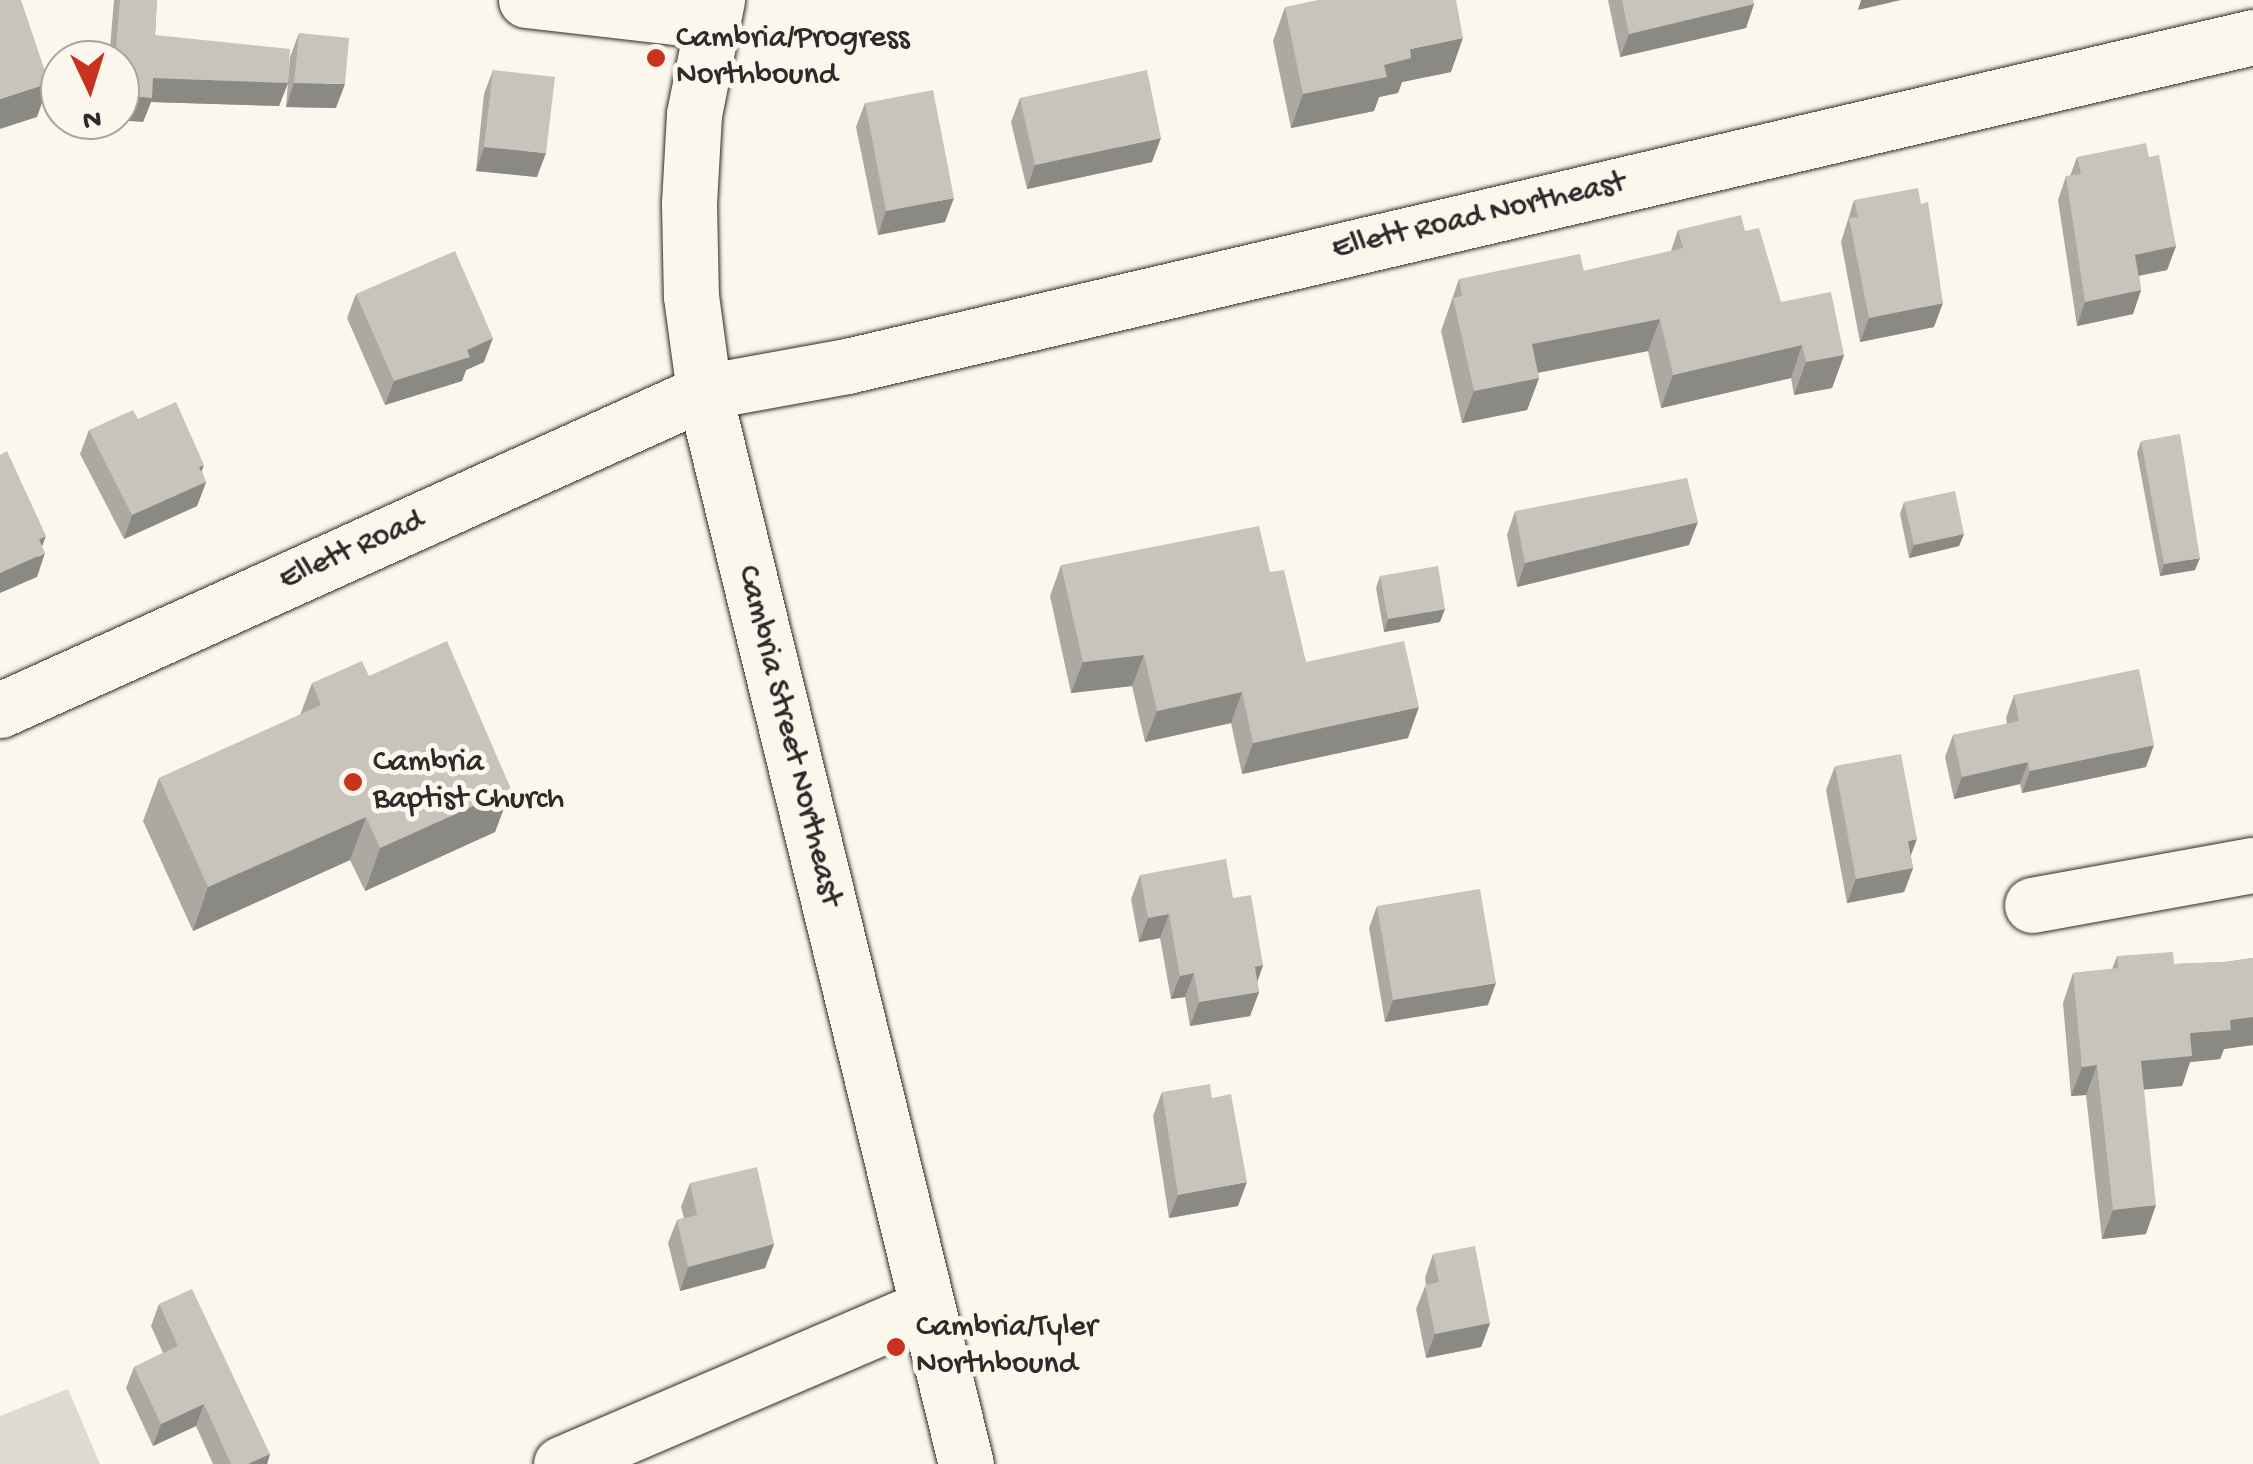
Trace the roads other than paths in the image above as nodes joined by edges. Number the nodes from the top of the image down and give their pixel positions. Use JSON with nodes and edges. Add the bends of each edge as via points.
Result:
{"nodes":[{"id":1,"x":526,"y":0,"type":"edge"},
{"id":2,"x":713,"y":10,"type":"edge"},
{"id":3,"x":2253,"y":37,"type":"edge"},
{"id":4,"x":704,"y":392,"type":"junction"},
{"id":5,"x":0,"y":710,"type":"edge"},
{"id":6,"x":2253,"y":865,"type":"edge"},
{"id":7,"x":2032,"y":905,"type":"dead end"},
{"id":8,"x":927,"y":1306,"type":"junction"},
{"id":9,"x":561,"y":1464,"type":"edge"},
{"id":10,"x":966,"y":1464,"type":"edge"}],
"edges":[{"from":1,"to":2,"type":"street"},
{"from":2,"to":4,"type":"street","name":"Cambria Street Northeast","via":[[694,114],[689,204],[690,296]]},
{"from":3,"to":4,"type":"street","name":"Ellett Road Northeast","via":[[847,366]]},
{"from":4,"to":5,"type":"street","name":"Ellett Road"},
{"from":4,"to":8,"type":"street","name":"Cambria Street Northeast"},
{"from":6,"to":7,"type":"street"},
{"from":8,"to":9,"type":"street"},
{"from":8,"to":10,"type":"street","name":"Cambria Street Northeast"}]}
